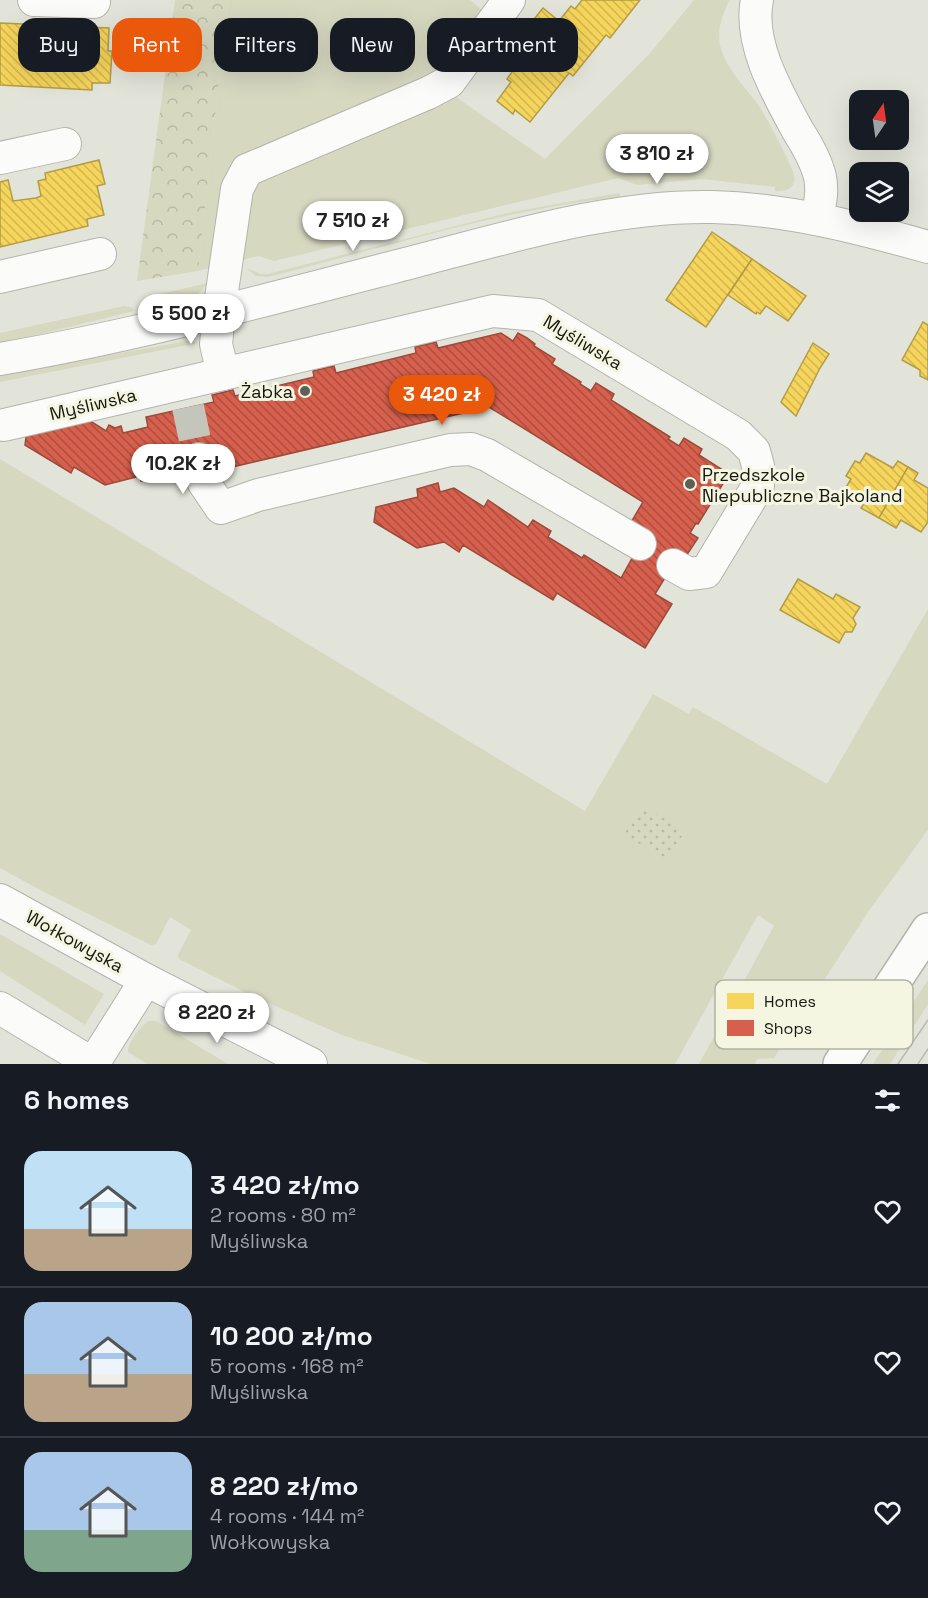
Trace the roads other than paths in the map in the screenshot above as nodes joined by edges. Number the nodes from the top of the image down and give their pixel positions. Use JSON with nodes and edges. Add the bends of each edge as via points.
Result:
{"nodes":[{"id":1,"x":34,"y":0,"type":"edge"},
{"id":2,"x":509,"y":0,"type":"edge"},
{"id":3,"x":757,"y":0,"type":"edge"},
{"id":4,"x":94,"y":2,"type":"dead end"},
{"id":5,"x":65,"y":144,"type":"dead end"},
{"id":6,"x":0,"y":158,"type":"edge"},
{"id":7,"x":817,"y":218,"type":"junction"},
{"id":8,"x":928,"y":247,"type":"edge"},
{"id":9,"x":100,"y":254,"type":"dead end"},
{"id":10,"x":0,"y":277,"type":"edge"},
{"id":11,"x":219,"y":312,"type":"junction"},
{"id":12,"x":0,"y":359,"type":"edge"},
{"id":13,"x":223,"y":374,"type":"junction"},
{"id":14,"x":4,"y":425,"type":"dead end"},
{"id":15,"x":199,"y":459,"type":"tunnel mouth"},
{"id":16,"x":640,"y":544,"type":"dead end"},
{"id":17,"x":673,"y":565,"type":"dead end"},
{"id":18,"x":0,"y":900,"type":"edge"},
{"id":19,"x":928,"y":930,"type":"edge"},
{"id":20,"x":146,"y":980,"type":"junction"},
{"id":21,"x":895,"y":980,"type":"edge"},
{"id":22,"x":0,"y":1008,"type":"edge"},
{"id":23,"x":850,"y":1049,"type":"edge"},
{"id":24,"x":93,"y":1064,"type":"edge"},
{"id":25,"x":310,"y":1064,"type":"edge"},
{"id":26,"x":840,"y":1064,"type":"edge"}],
"edges":[{"from":1,"to":4,"type":"street"},
{"from":2,"to":11,"type":"street","via":[[449,82],[246,170],[237,189]]},
{"from":3,"to":7,"type":"street","via":[[756,33],[763,56],[820,175]]},
{"from":5,"to":6,"type":"street"},
{"from":7,"to":8,"type":"street"},
{"from":7,"to":11,"type":"street","via":[[711,207],[605,217],[500,239]]},
{"from":9,"to":10,"type":"street"},
{"from":11,"to":12,"type":"street"},
{"from":11,"to":13,"type":"street","via":[[216,344]]},
{"from":13,"to":14,"type":"street","name":"Myśliwska","via":[[185,395]]},
{"from":13,"to":17,"type":"street","name":"Myśliwska","via":[[493,311],[538,315],[738,435],[754,451],[758,486],[706,572],[689,574]]},
{"from":15,"to":16,"type":"street","via":[[204,483],[221,508],[258,495],[450,450],[471,449]]},
{"from":18,"to":20,"type":"street","name":"Wołkowyska"},
{"from":19,"to":21,"type":"main road"},
{"from":20,"to":24,"type":"street"},
{"from":20,"to":25,"type":"street","name":"Wołkowyska"},
{"from":22,"to":24,"type":"street"},
{"from":23,"to":26,"type":"main road"}]}
